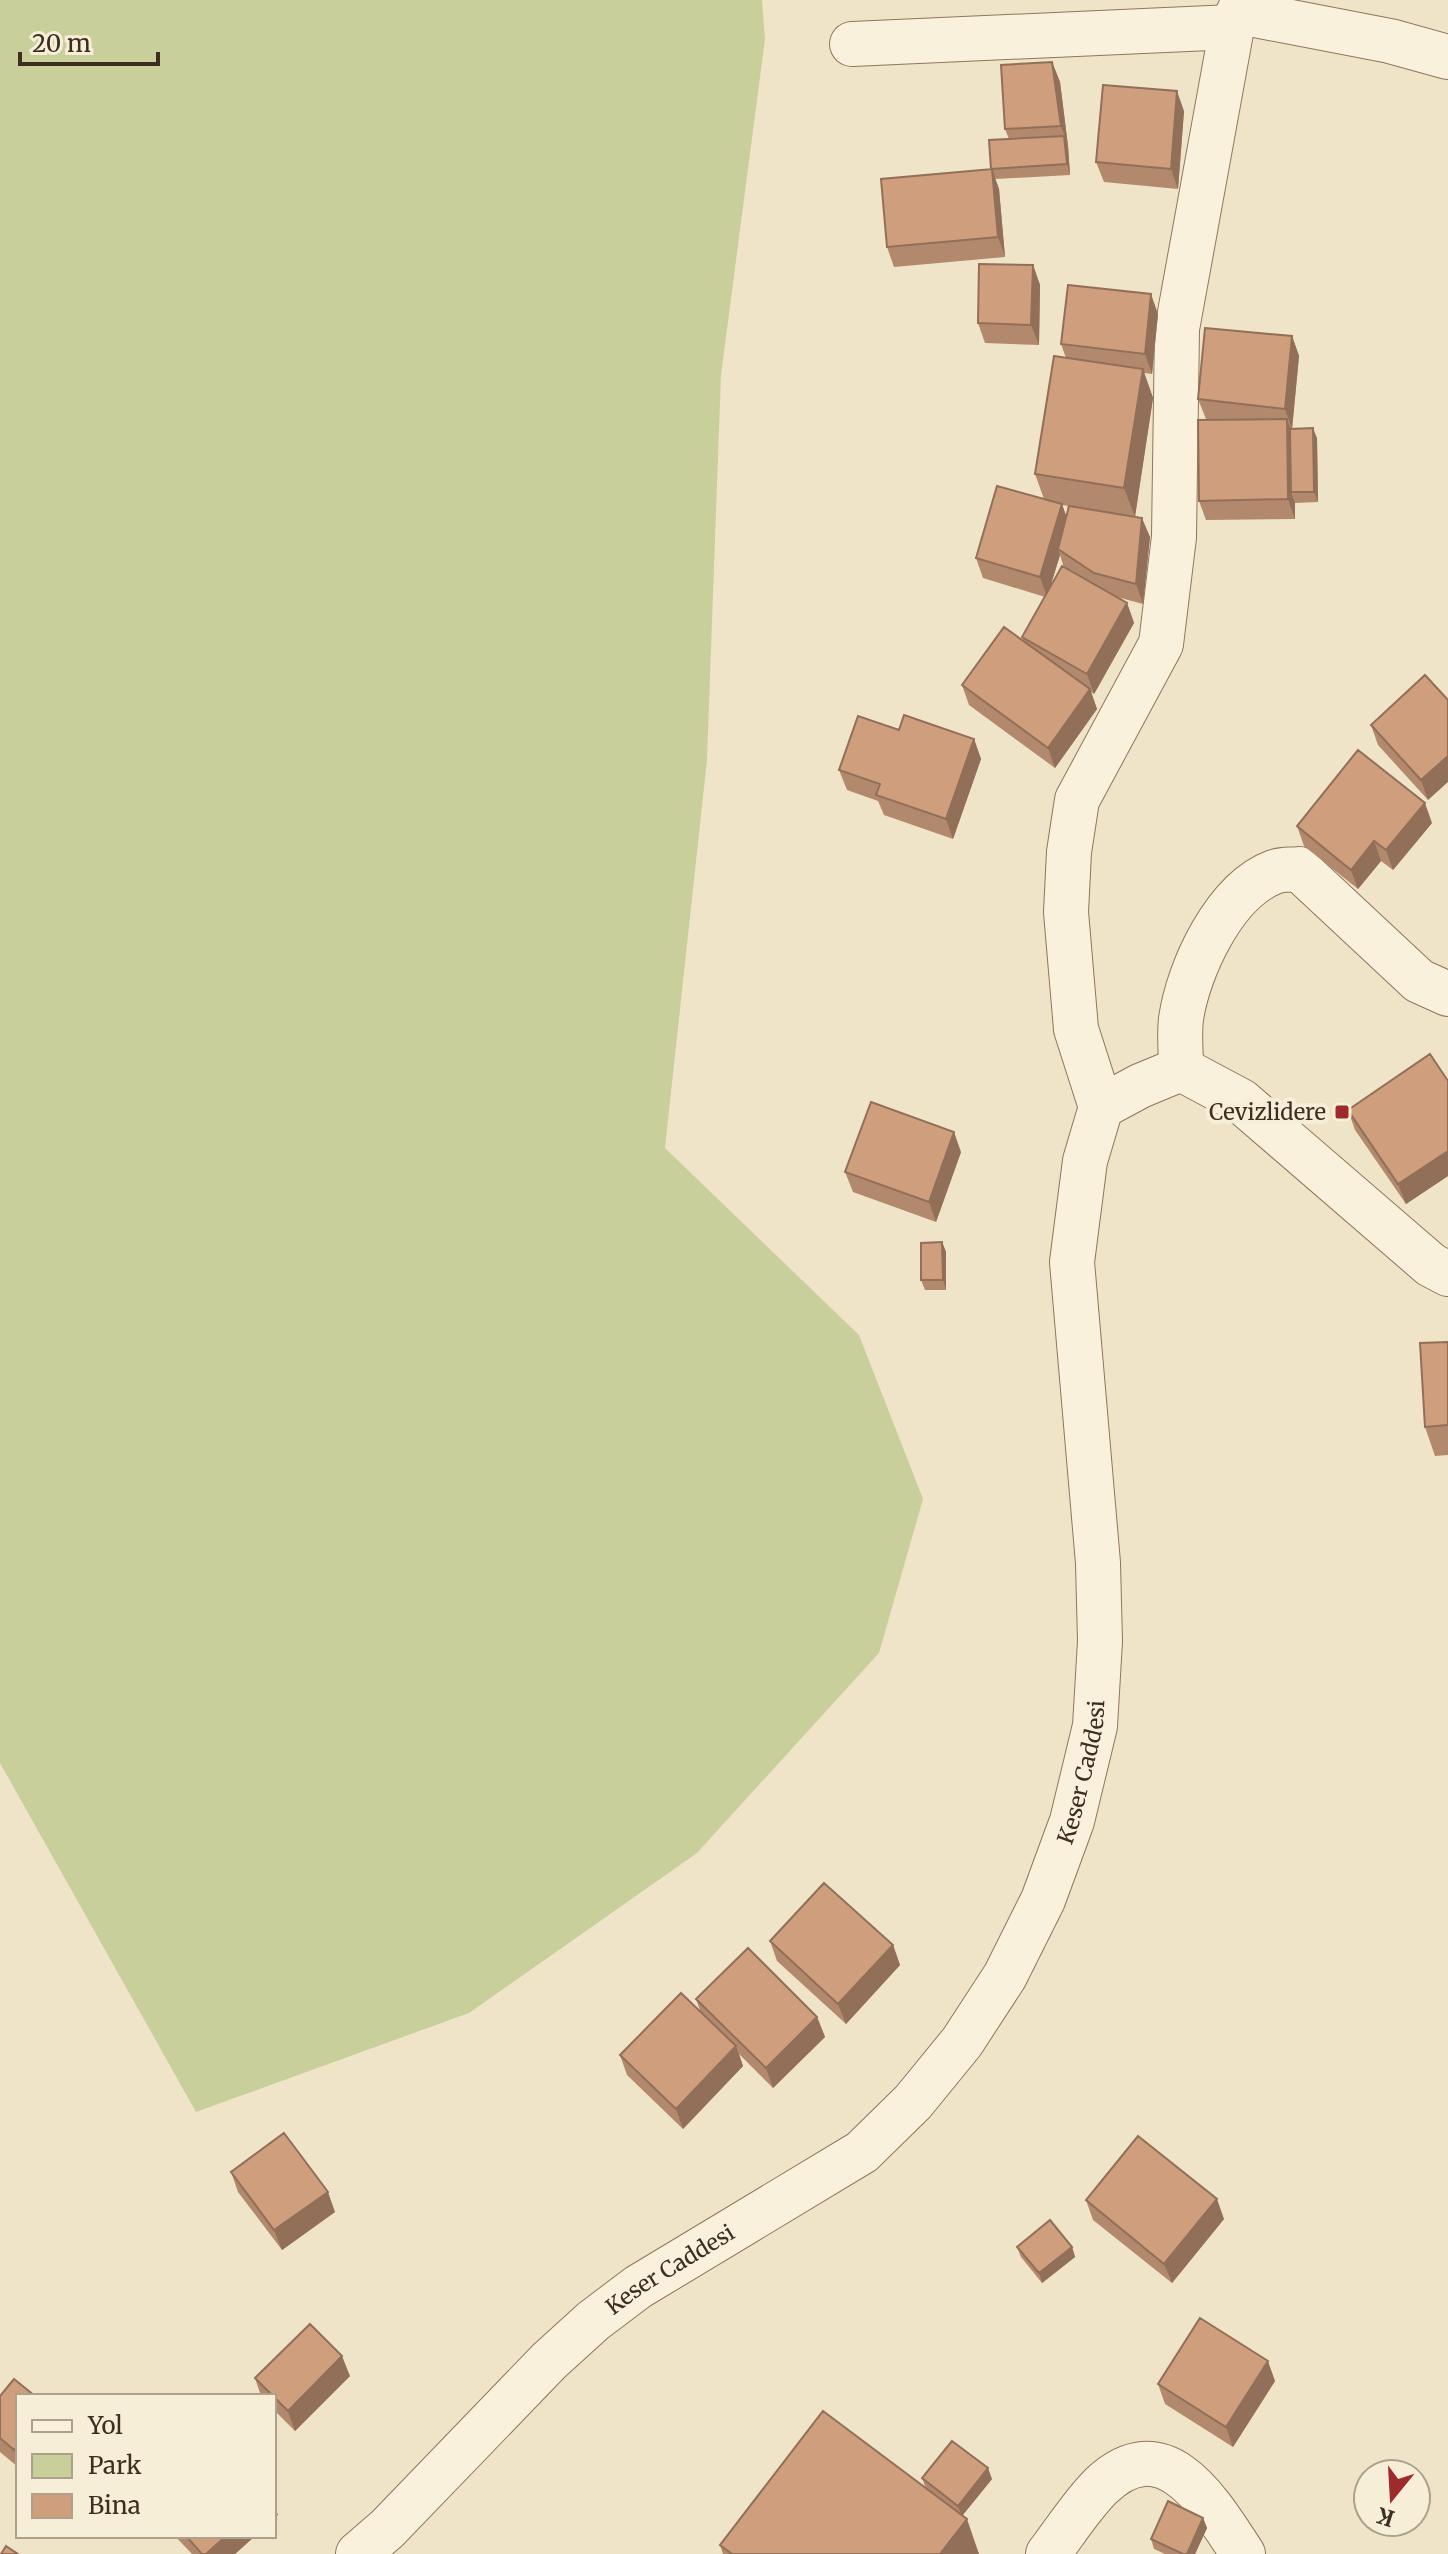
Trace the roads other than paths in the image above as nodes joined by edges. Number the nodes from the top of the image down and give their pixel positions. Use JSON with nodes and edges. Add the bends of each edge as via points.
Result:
{"nodes":[{"id":1,"x":1238,"y":13,"type":"edge"},
{"id":2,"x":852,"y":44,"type":"dead end"},
{"id":3,"x":1448,"y":57,"type":"edge"},
{"id":4,"x":1448,"y":994,"type":"edge"},
{"id":5,"x":1181,"y":1069,"type":"junction"},
{"id":6,"x":1101,"y":1107,"type":"junction"},
{"id":7,"x":1448,"y":1274,"type":"edge"},
{"id":8,"x":376,"y":2546,"type":"edge"},
{"id":9,"x":1048,"y":2554,"type":"edge"},
{"id":10,"x":1243,"y":2554,"type":"edge"}],
"edges":[{"from":1,"to":2,"type":"street"},
{"from":1,"to":3,"type":"street"},
{"from":1,"to":6,"type":"street","via":[[1177,329],[1174,537],[1161,644],[1077,800],[1069,852],[1066,912],[1076,1029]]},
{"from":4,"to":5,"type":"street","via":[[1407,971],[1299,869],[1275,871],[1245,890],[1195,965],[1181,1020]]},
{"from":5,"to":6,"type":"street"},
{"from":5,"to":7,"type":"street","via":[[1241,1101]]},
{"from":6,"to":8,"type":"street","name":"Keser Caddesi","via":[[1085,1161],[1072,1262],[1098,1563],[1095,1726],[1072,1821],[1043,1900],[1012,1963],[962,2042],[913,2102],[862,2152],[638,2287],[593,2321]]},
{"from":9,"to":10,"type":"street","via":[[1101,2487],[1125,2468],[1146,2461],[1174,2470],[1197,2491]]}]}
